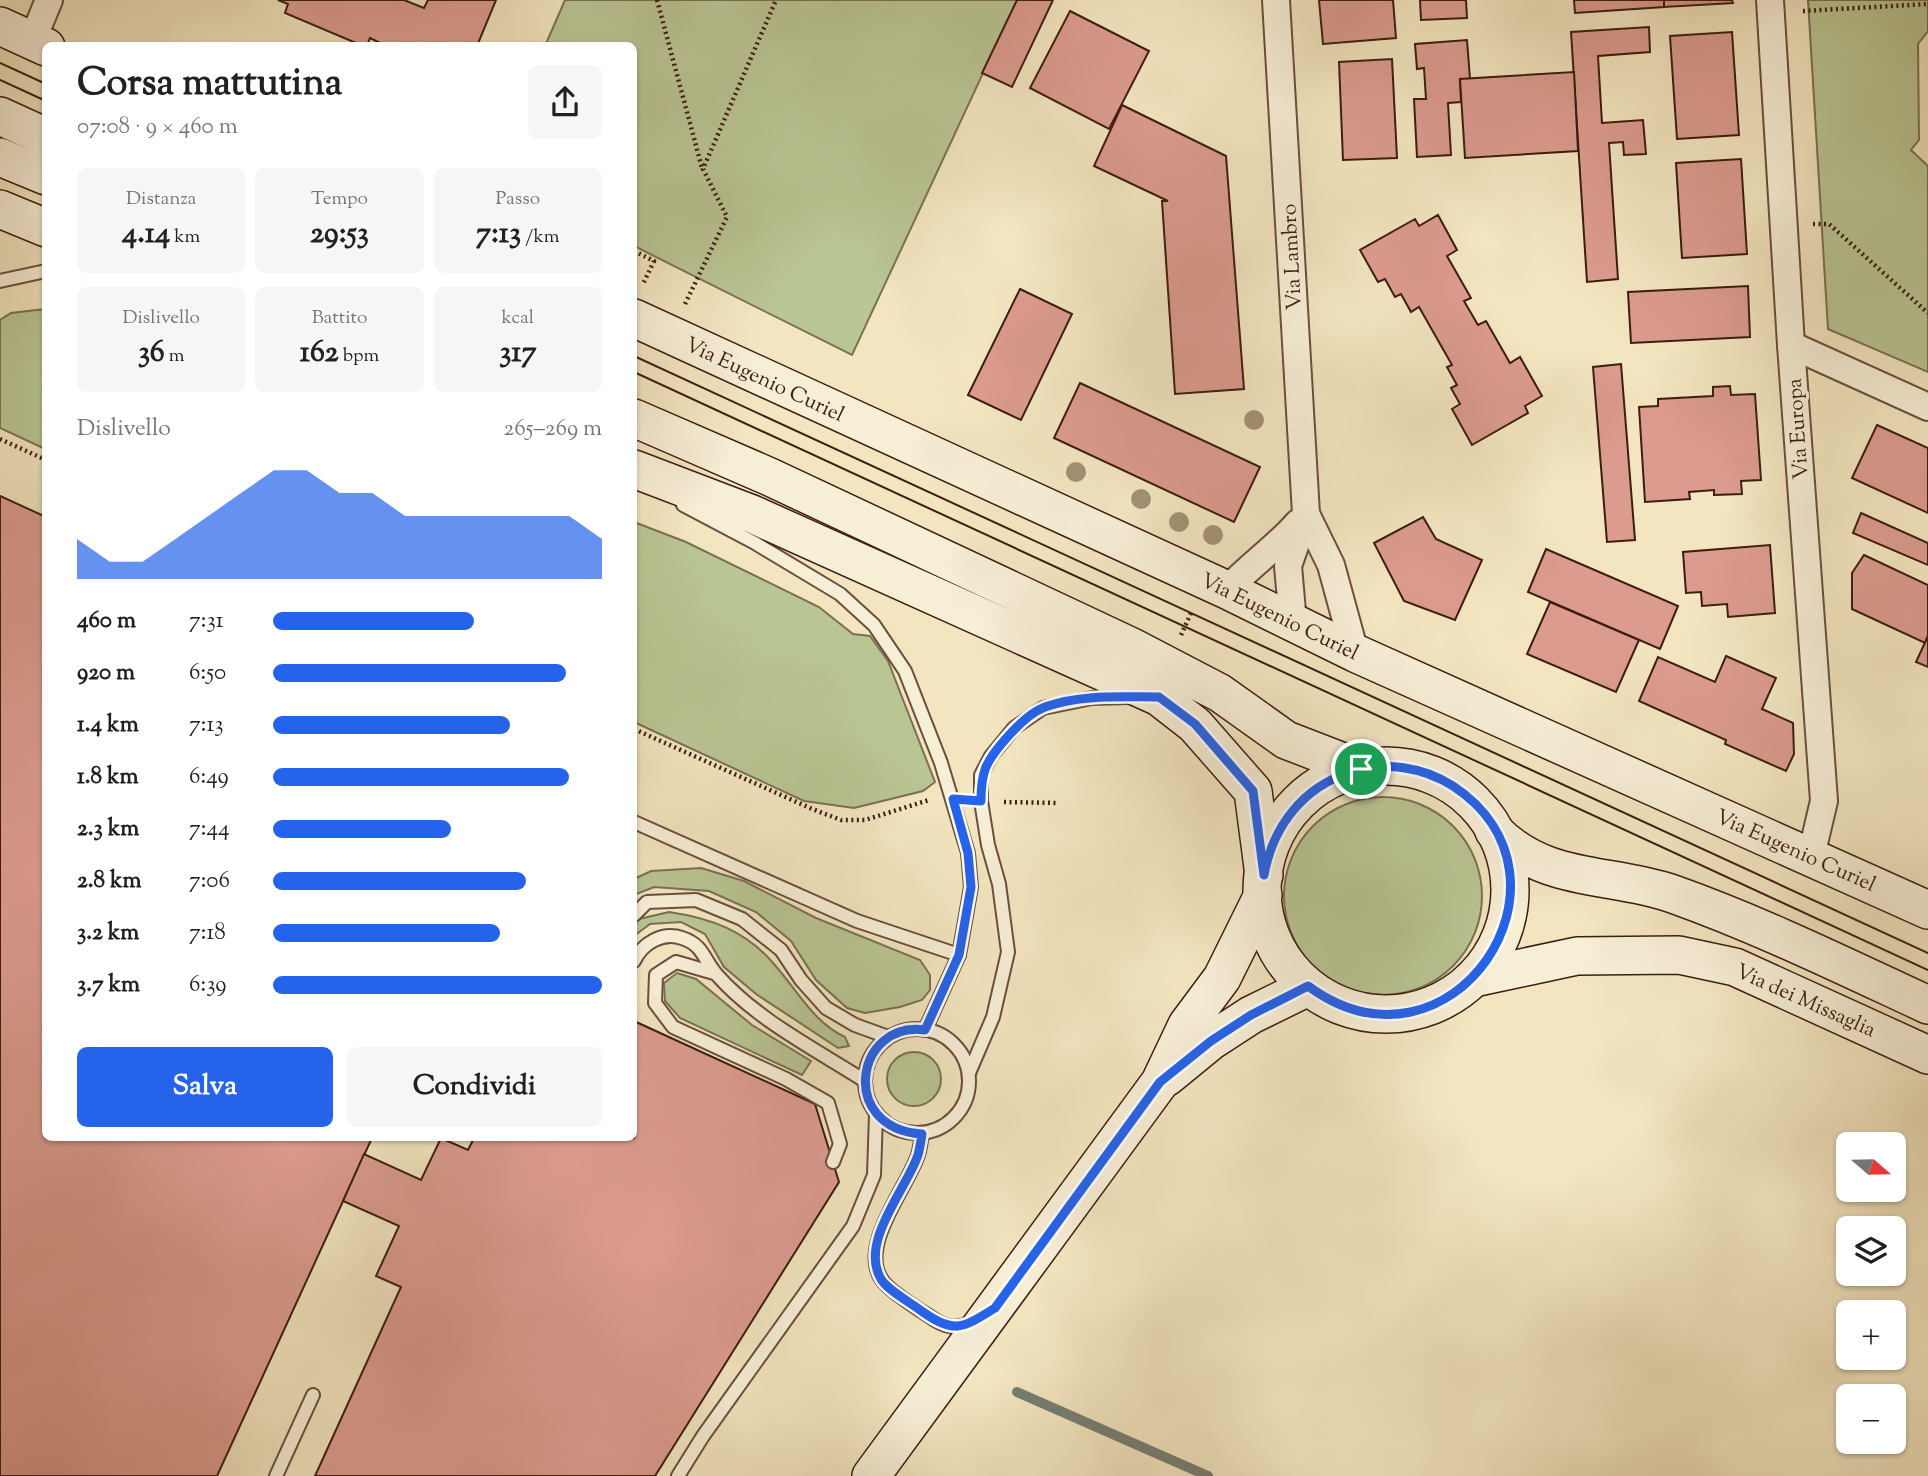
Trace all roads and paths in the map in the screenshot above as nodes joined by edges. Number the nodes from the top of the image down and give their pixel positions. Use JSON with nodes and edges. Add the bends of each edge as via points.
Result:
{"nodes":[{"id":1,"x":50,"y":0,"type":"edge"},
{"id":2,"x":657,"y":0,"type":"edge"},
{"id":3,"x":776,"y":0,"type":"edge"},
{"id":4,"x":1276,"y":0,"type":"edge"},
{"id":5,"x":1770,"y":0,"type":"edge"},
{"id":6,"x":1928,"y":4,"type":"edge"},
{"id":7,"x":1803,"y":11,"type":"dead end"},
{"id":8,"x":26,"y":38,"type":"edge"},
{"id":9,"x":0,"y":116,"type":"edge"},
{"id":10,"x":42,"y":135,"type":"edge"},
{"id":11,"x":0,"y":158,"type":"edge"},
{"id":12,"x":703,"y":169,"type":"junction"},
{"id":13,"x":42,"y":174,"type":"edge"},
{"id":14,"x":0,"y":209,"type":"edge"},
{"id":15,"x":1784,"y":223,"type":"junction"},
{"id":16,"x":42,"y":226,"type":"edge"},
{"id":17,"x":0,"y":236,"type":"edge"},
{"id":18,"x":42,"y":251,"type":"edge"},
{"id":19,"x":637,"y":252,"type":"edge"},
{"id":20,"x":654,"y":261,"type":"dead end"},
{"id":21,"x":42,"y":272,"type":"edge"},
{"id":22,"x":0,"y":281,"type":"edge"},
{"id":23,"x":681,"y":311,"type":"dead end"},
{"id":24,"x":1928,"y":313,"type":"edge"},
{"id":25,"x":637,"y":319,"type":"edge"},
{"id":26,"x":1791,"y":345,"type":"junction"},
{"id":27,"x":1928,"y":407,"type":"edge"},
{"id":28,"x":637,"y":419,"type":"edge"},
{"id":29,"x":0,"y":439,"type":"edge"},
{"id":30,"x":42,"y":458,"type":"edge"},
{"id":31,"x":646,"y":480,"type":"edge"},
{"id":32,"x":670,"y":498,"type":"dead end"},
{"id":33,"x":1306,"y":514,"type":"junction"},
{"id":34,"x":1227,"y":590,"type":"junction"},
{"id":35,"x":1293,"y":623,"type":"junction"},
{"id":36,"x":1355,"y":653,"type":"junction"},
{"id":37,"x":1159,"y":697,"type":"junction"},
{"id":38,"x":637,"y":730,"type":"edge"},
{"id":39,"x":1361,"y":769,"type":"junction"},
{"id":40,"x":953,"y":799,"type":"junction"},
{"id":41,"x":981,"y":801,"type":"junction"},
{"id":42,"x":1058,"y":803,"type":"dead end"},
{"id":43,"x":637,"y":823,"type":"edge"},
{"id":44,"x":1494,"y":831,"type":"junction"},
{"id":45,"x":1811,"y":856,"type":"junction"},
{"id":46,"x":1263,"y":885,"type":"junction"},
{"id":47,"x":1928,"y":910,"type":"edge"},
{"id":48,"x":637,"y":912,"type":"edge"},
{"id":49,"x":637,"y":954,"type":"edge"},
{"id":50,"x":959,"y":955,"type":"junction"},
{"id":51,"x":714,"y":973,"type":"junction"},
{"id":52,"x":1474,"y":978,"type":"junction"},
{"id":53,"x":1308,"y":986,"type":"junction"},
{"id":54,"x":1928,"y":1005,"type":"edge"},
{"id":55,"x":925,"y":1030,"type":"junction"},
{"id":56,"x":888,"y":1037,"type":"junction"},
{"id":57,"x":1928,"y":1055,"type":"edge"},
{"id":58,"x":968,"y":1073,"type":"junction"},
{"id":59,"x":864,"y":1082,"type":"junction"},
{"id":60,"x":1160,"y":1082,"type":"junction"},
{"id":61,"x":876,"y":1114,"type":"junction"},
{"id":62,"x":922,"y":1134,"type":"junction"},
{"id":63,"x":833,"y":1162,"type":"dead end"},
{"id":64,"x":995,"y":1308,"type":"junction"},
{"id":65,"x":313,"y":1395,"type":"dead end"},
{"id":66,"x":276,"y":1476,"type":"edge"},
{"id":67,"x":678,"y":1476,"type":"edge"},
{"id":68,"x":871,"y":1476,"type":"edge"}],
"edges":[{"from":1,"to":8,"type":"street"},
{"from":2,"to":12,"type":"path"},
{"from":3,"to":12,"type":"path"},
{"from":4,"to":33,"type":"street","name":"Via Lambro"},
{"from":5,"to":15,"type":"street","name":"Via Europa"},
{"from":6,"to":7,"type":"path"},
{"from":9,"to":10,"type":"main road"},
{"from":11,"to":13,"type":"main road"},
{"from":12,"to":23,"type":"path","via":[[727,217]]},
{"from":14,"to":16,"type":"main road"},
{"from":15,"to":24,"type":"path","via":[[1829,224]]},
{"from":15,"to":26,"type":"street","name":"Via Europa"},
{"from":17,"to":18,"type":"main road"},
{"from":19,"to":20,"type":"path"},
{"from":21,"to":22,"type":"lane"},
{"from":25,"to":34,"type":"main road","name":"Via Eugenio Curiel"},
{"from":26,"to":27,"type":"street"},
{"from":26,"to":45,"type":"street","name":"Via Europa","via":[[1824,801]]},
{"from":28,"to":39,"type":"main road","via":[[1130,646],[1220,693],[1286,740]]},
{"from":29,"to":30,"type":"path"},
{"from":31,"to":37,"type":"main road","via":[[752,514]]},
{"from":32,"to":40,"type":"lane","via":[[840,594],[874,625],[905,671]]},
{"from":33,"to":34,"type":"street"},
{"from":33,"to":35,"type":"street","via":[[1288,566]]},
{"from":33,"to":36,"type":"street","via":[[1331,565]]},
{"from":34,"to":35,"type":"main road","name":"Via Eugenio Curiel"},
{"from":35,"to":36,"type":"main road","name":"Via Eugenio Curiel"},
{"from":36,"to":45,"type":"main road","name":"Via Eugenio Curiel"},
{"from":37,"to":41,"type":"lane","via":[[1092,698],[1043,708],[1014,728],[990,756],[981,775]]},
{"from":37,"to":46,"type":"main road","via":[[1195,724],[1253,791]]},
{"from":38,"to":40,"type":"path","via":[[841,820],[865,820],[918,802]]},
{"from":39,"to":44,"type":"main road","name":"Via dei Missaglia","via":[[1403,768],[1433,775],[1471,800]]},
{"from":39,"to":46,"type":"main road","name":"Via dei Missaglia","via":[[1328,781],[1293,810],[1273,843]]},
{"from":40,"to":50,"type":"lane","via":[[968,853],[971,887]]},
{"from":41,"to":42,"type":"path"},
{"from":41,"to":58,"type":"lane","via":[[1008,951],[993,1017]]},
{"from":43,"to":50,"type":"lane","via":[[857,921]]},
{"from":44,"to":52,"type":"main road","name":"Via dei Missaglia","via":[[1508,867],[1508,913],[1499,942]]},
{"from":44,"to":54,"type":"main road","name":"Via dei Missaglia","via":[[1527,856],[1570,874],[1670,893],[1783,937]]},
{"from":45,"to":47,"type":"main road","name":"Via Eugenio Curiel"},
{"from":46,"to":53,"type":"main road","name":"Via dei Missaglia","via":[[1264,911],[1273,940],[1289,967]]},
{"from":46,"to":60,"type":"main road","via":[[1222,978],[1187,1025]]},
{"from":48,"to":56,"type":"lane","via":[[647,902],[696,900],[742,919],[781,950],[825,1008]]},
{"from":49,"to":51,"type":"lane","via":[[653,939],[680,937],[703,950]]},
{"from":50,"to":55,"type":"lane"},
{"from":51,"to":59,"type":"lane","via":[[742,1001]]},
{"from":51,"to":63,"type":"lane","via":[[676,962],[656,975],[654,1003],[673,1027],[828,1103],[840,1144]]},
{"from":52,"to":53,"type":"main road","name":"Via dei Missaglia","via":[[1434,1005],[1389,1014],[1343,1007]]},
{"from":52,"to":57,"type":"main road","name":"Via dei Missaglia","via":[[1577,956],[1679,955],[1735,967]]},
{"from":53,"to":60,"type":"main road","via":[[1251,1015]]},
{"from":55,"to":56,"type":"lane","via":[[904,1030]]},
{"from":55,"to":58,"type":"lane","via":[[953,1042]]},
{"from":56,"to":59,"type":"lane","via":[[867,1064]]},
{"from":58,"to":62,"type":"lane","via":[[969,1090],[953,1120]]},
{"from":59,"to":61,"type":"lane"},
{"from":60,"to":64,"type":"main road"},
{"from":61,"to":62,"type":"lane","via":[[889,1126]]},
{"from":61,"to":67,"type":"lane","via":[[874,1175],[853,1226]]},
{"from":62,"to":64,"type":"lane","via":[[918,1155],[878,1240],[875,1263],[882,1282],[944,1326],[966,1325]]},
{"from":64,"to":68,"type":"main road"},
{"from":65,"to":66,"type":"lane"}]}
